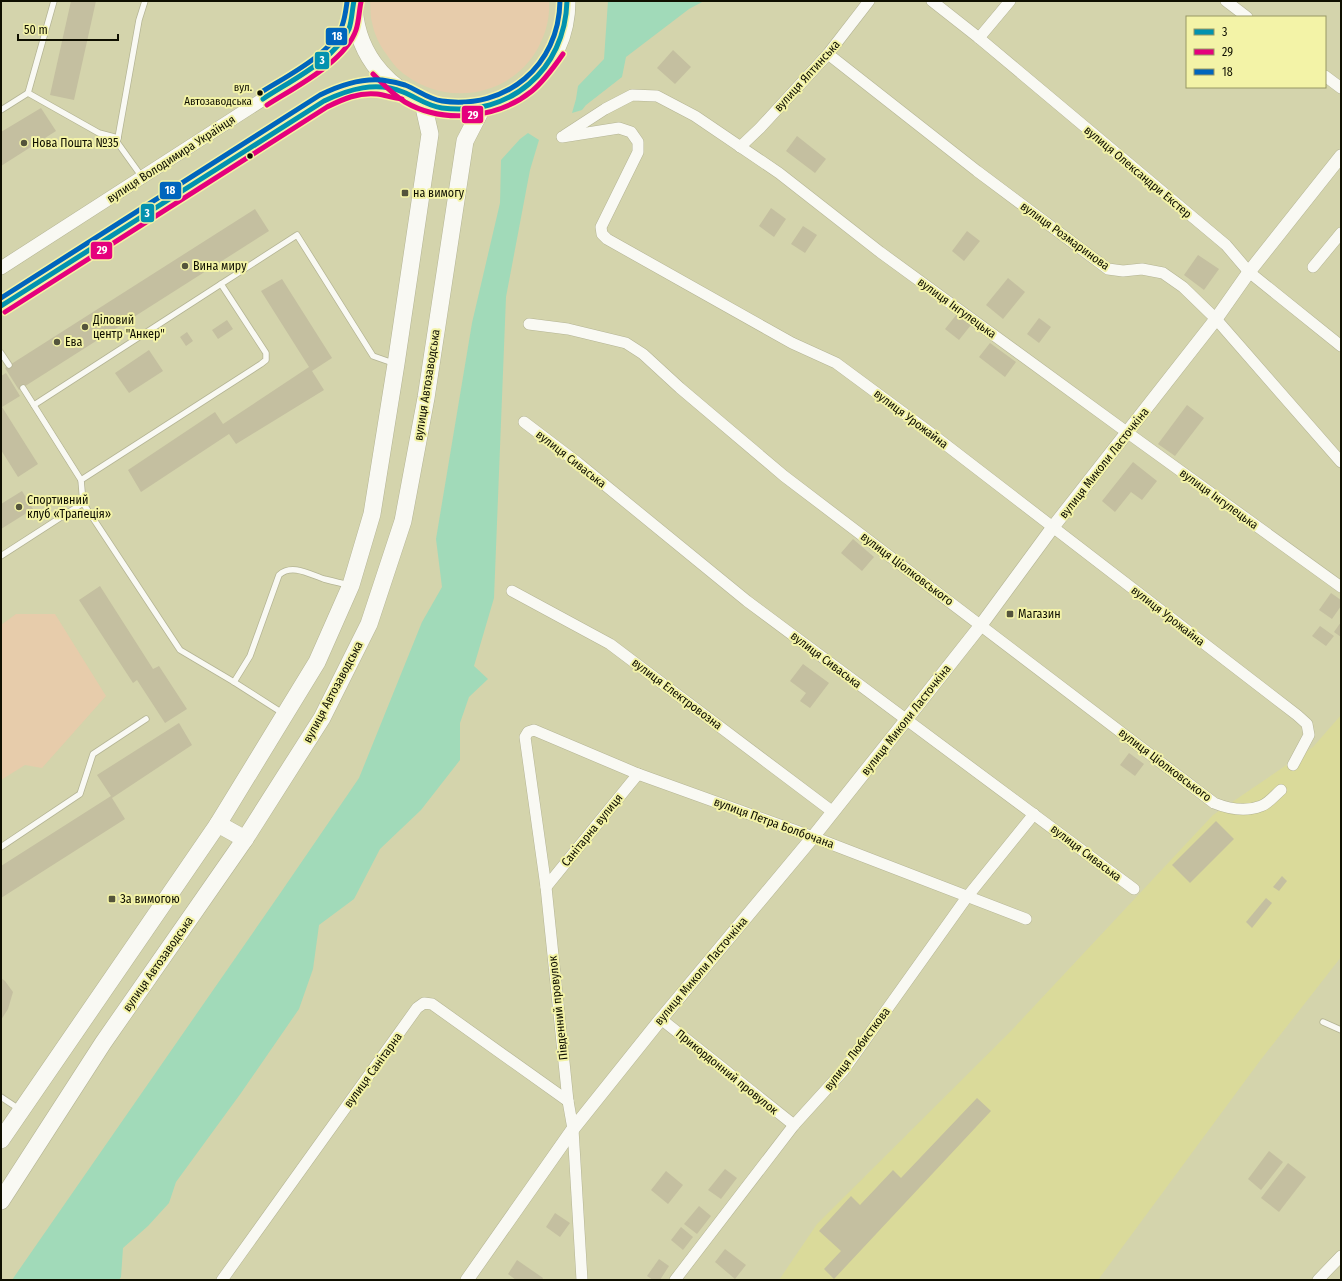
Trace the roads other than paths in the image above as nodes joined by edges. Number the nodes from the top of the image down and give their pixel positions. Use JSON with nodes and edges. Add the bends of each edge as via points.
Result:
{"nodes":[{"id":1,"x":54,"y":1,"type":"edge"},
{"id":2,"x":145,"y":1,"type":"edge"},
{"id":3,"x":568,"y":1,"type":"edge"},
{"id":4,"x":869,"y":1,"type":"edge"},
{"id":5,"x":932,"y":1,"type":"edge"},
{"id":6,"x":1010,"y":1,"type":"edge"},
{"id":7,"x":1226,"y":1,"type":"edge"},
{"id":8,"x":354,"y":2,"type":"edge"},
{"id":9,"x":1246,"y":16,"type":"edge"},
{"id":10,"x":979,"y":38,"type":"junction"},
{"id":11,"x":828,"y":54,"type":"junction"},
{"id":12,"x":1326,"y":77,"type":"edge"},
{"id":13,"x":1341,"y":88,"type":"edge"},
{"id":14,"x":403,"y":92,"type":"junction"},
{"id":15,"x":28,"y":93,"type":"junction"},
{"id":16,"x":423,"y":103,"type":"junction"},
{"id":17,"x":482,"y":108,"type":"junction"},
{"id":18,"x":1,"y":110,"type":"edge"},
{"id":19,"x":562,"y":137,"type":"joint"},
{"id":20,"x":118,"y":138,"type":"junction"},
{"id":21,"x":740,"y":147,"type":"junction"},
{"id":22,"x":1341,"y":156,"type":"edge"},
{"id":23,"x":142,"y":178,"type":"junction"},
{"id":24,"x":1341,"y":232,"type":"edge"},
{"id":25,"x":1,"y":268,"type":"edge"},
{"id":26,"x":1313,"y":268,"type":"dead end"},
{"id":27,"x":1249,"y":272,"type":"junction"},
{"id":28,"x":221,"y":284,"type":"junction"},
{"id":29,"x":1,"y":306,"type":"edge"},
{"id":30,"x":1216,"y":319,"type":"junction"},
{"id":31,"x":529,"y":324,"type":"dead end"},
{"id":32,"x":1341,"y":346,"type":"edge"},
{"id":33,"x":1,"y":353,"type":"edge"},
{"id":34,"x":396,"y":364,"type":"junction"},
{"id":35,"x":9,"y":365,"type":"dead end"},
{"id":36,"x":23,"y":388,"type":"dead end"},
{"id":37,"x":34,"y":405,"type":"junction"},
{"id":38,"x":524,"y":422,"type":"dead end"},
{"id":39,"x":1128,"y":433,"type":"junction"},
{"id":40,"x":1341,"y":462,"type":"edge"},
{"id":41,"x":81,"y":480,"type":"junction"},
{"id":42,"x":84,"y":503,"type":"junction"},
{"id":43,"x":1053,"y":527,"type":"junction"},
{"id":44,"x":1,"y":556,"type":"edge"},
{"id":45,"x":351,"y":585,"type":"junction"},
{"id":46,"x":1341,"y":587,"type":"edge"},
{"id":47,"x":512,"y":591,"type":"dead end"},
{"id":48,"x":981,"y":625,"type":"junction"},
{"id":49,"x":234,"y":682,"type":"junction"},
{"id":50,"x":284,"y":714,"type":"junction"},
{"id":51,"x":146,"y":719,"type":"dead end"},
{"id":52,"x":906,"y":720,"type":"junction"},
{"id":53,"x":524,"y":737,"type":"joint"},
{"id":54,"x":1292,"y":765,"type":"dead end"},
{"id":55,"x":638,"y":774,"type":"junction"},
{"id":56,"x":1281,"y":790,"type":"dead end"},
{"id":57,"x":833,"y":812,"type":"junction"},
{"id":58,"x":1034,"y":814,"type":"junction"},
{"id":59,"x":218,"y":824,"type":"junction"},
{"id":60,"x":813,"y":837,"type":"junction"},
{"id":61,"x":245,"y":839,"type":"junction"},
{"id":62,"x":1,"y":847,"type":"edge"},
{"id":63,"x":546,"y":887,"type":"junction"},
{"id":64,"x":1134,"y":889,"type":"dead end"},
{"id":65,"x":967,"y":897,"type":"junction"},
{"id":66,"x":1026,"y":919,"type":"dead end"},
{"id":67,"x":661,"y":1018,"type":"junction"},
{"id":68,"x":1323,"y":1022,"type":"dead end"},
{"id":69,"x":1341,"y":1030,"type":"edge"},
{"id":70,"x":1,"y":1097,"type":"edge"},
{"id":71,"x":568,"y":1100,"type":"junction"},
{"id":72,"x":21,"y":1111,"type":"junction"},
{"id":73,"x":794,"y":1125,"type":"junction"},
{"id":74,"x":573,"y":1129,"type":"junction"},
{"id":75,"x":1,"y":1140,"type":"edge"},
{"id":76,"x":1,"y":1201,"type":"edge"},
{"id":77,"x":1341,"y":1256,"type":"edge"},
{"id":78,"x":222,"y":1280,"type":"edge"},
{"id":79,"x":467,"y":1280,"type":"edge"},
{"id":80,"x":582,"y":1280,"type":"edge"},
{"id":81,"x":675,"y":1280,"type":"edge"},
{"id":82,"x":1318,"y":1280,"type":"edge"}],
"edges":[{"from":1,"to":15,"type":"lane"},
{"from":2,"to":20,"type":"lane","via":[[139,20]]},
{"from":3,"to":17,"type":"main road","name":"вулиця Володимира Українця","via":[[564,28],[557,50],[544,70],[526,87],[505,100]]},
{"from":4,"to":11,"type":"street","name":"вулиця Ялтинська"},
{"from":5,"to":10,"type":"street","name":"вулиця Олександри Екстер"},
{"from":6,"to":10,"type":"street"},
{"from":7,"to":9,"type":"street"},
{"from":8,"to":14,"type":"main road","name":"вулиця Володимира Українця","via":[[357,29],[367,54],[383,75]]},
{"from":8,"to":23,"type":"street","name":"вулиця Володимира Українця","via":[[349,28],[339,46],[324,60]]},
{"from":10,"to":27,"type":"street","name":"вулиця Олександри Екстер","via":[[1226,245]]},
{"from":11,"to":21,"type":"street","name":"вулиця Ялтинська"},
{"from":11,"to":30,"type":"street","name":"вулиця Розмаринова","via":[[976,172],[1108,270],[1142,269],[1163,273],[1183,287]]},
{"from":12,"to":13,"type":"street"},
{"from":14,"to":16,"type":"main road","name":"вулиця Володимира Українця"},
{"from":14,"to":29,"type":"street","name":"вулиця Володимира Українця","via":[[364,87],[342,92],[324,101]]},
{"from":15,"to":18,"type":"lane"},
{"from":15,"to":20,"type":"lane","via":[[99,133]]},
{"from":16,"to":17,"type":"main road","name":"вулиця Володимира Українця","via":[[462,110]]},
{"from":16,"to":34,"type":"main road","via":[[430,134]]},
{"from":17,"to":61,"type":"main road","name":"вулиця Автозаводська","via":[[465,141],[426,398],[401,528],[369,624],[322,718]]},
{"from":19,"to":21,"type":"street","name":"вулиця Інгулецька","via":[[605,109],[632,96],[657,96],[695,116]]},
{"from":19,"to":43,"type":"street","name":"вулиця Урожайна","via":[[619,128],[631,132],[638,142],[638,152],[601,227],[602,234],[607,239],[766,329],[836,363]]},
{"from":20,"to":23,"type":"lane","via":[[117,142]]},
{"from":21,"to":39,"type":"street","name":"вулиця Інгулецька","via":[[779,173],[880,252]]},
{"from":22,"to":27,"type":"street","name":"вулиця Миколи Ласточкіна"},
{"from":23,"to":25,"type":"street","name":"вулиця Володимира Українця"},
{"from":24,"to":26,"type":"street"},
{"from":27,"to":30,"type":"street","name":"вулиця Миколи Ласточкіна"},
{"from":27,"to":32,"type":"street","name":"вулиця Олександри Екстер"},
{"from":28,"to":34,"type":"lane","via":[[297,235],[373,356]]},
{"from":28,"to":37,"type":"lane"},
{"from":28,"to":41,"type":"lane","via":[[266,353],[266,360]]},
{"from":30,"to":39,"type":"street","name":"вулиця Миколи Ласточкіна"},
{"from":30,"to":40,"type":"street","name":"вулиця Розмаринова"},
{"from":31,"to":48,"type":"street","name":"вулиця Ціолковського","via":[[568,329],[626,343],[643,354],[784,476]]},
{"from":33,"to":35,"type":"lane"},
{"from":34,"to":45,"type":"main road","via":[[372,514]]},
{"from":36,"to":37,"type":"lane"},
{"from":37,"to":41,"type":"lane"},
{"from":38,"to":52,"type":"street","name":"вулиця Сиваська","via":[[747,601]]},
{"from":39,"to":43,"type":"street","name":"вулиця Миколи Ласточкіна"},
{"from":39,"to":46,"type":"street","name":"вулиця Інгулецька"},
{"from":41,"to":42,"type":"lane"},
{"from":42,"to":44,"type":"lane"},
{"from":42,"to":49,"type":"lane","via":[[180,650]]},
{"from":43,"to":48,"type":"street","name":"вулиця Миколи Ласточкіна"},
{"from":43,"to":54,"type":"street","name":"вулиця Урожайна","via":[[1307,724],[1309,736]]},
{"from":45,"to":49,"type":"lane","via":[[299,570],[283,571],[279,575],[250,656]]},
{"from":45,"to":50,"type":"main road","via":[[317,662]]},
{"from":47,"to":57,"type":"street","name":"вулиця Електровозна","via":[[610,644]]},
{"from":48,"to":52,"type":"street","name":"вулиця Миколи Ласточкіна"},
{"from":48,"to":56,"type":"street","name":"вулиця Ціолковського","via":[[1214,803],[1244,810],[1262,806]]},
{"from":49,"to":50,"type":"lane"},
{"from":50,"to":59,"type":"main road"},
{"from":51,"to":62,"type":"lane","via":[[93,754],[80,794]]},
{"from":52,"to":57,"type":"street","name":"вулиця Миколи Ласточкіна"},
{"from":52,"to":58,"type":"street","name":"вулиця Сиваська"},
{"from":53,"to":55,"type":"street","name":"вулиця Петра Болбочана","via":[[534,730]]},
{"from":53,"to":63,"type":"street","name":"Південний провулок"},
{"from":55,"to":60,"type":"street","name":"вулиця Петра Болбочана"},
{"from":55,"to":63,"type":"street","name":"Санітарна вулиця"},
{"from":57,"to":60,"type":"street","name":"вулиця Миколи Ласточкіна"},
{"from":58,"to":64,"type":"street","name":"вулиця Сиваська"},
{"from":58,"to":65,"type":"street","name":"вулиця Любисткова"},
{"from":59,"to":61,"type":"main road"},
{"from":59,"to":72,"type":"main road"},
{"from":60,"to":65,"type":"street","name":"вулиця Петра Болбочана"},
{"from":60,"to":67,"type":"street","name":"вулиця Миколи Ласточкіна"},
{"from":61,"to":76,"type":"main road","name":"вулиця Автозаводська","via":[[103,1043]]},
{"from":63,"to":71,"type":"street","name":"Південний провулок"},
{"from":65,"to":66,"type":"street","name":"вулиця Петра Болбочана"},
{"from":65,"to":73,"type":"street","name":"вулиця Любисткова","via":[[843,1070]]},
{"from":67,"to":73,"type":"street","name":"Прикордонний провулок"},
{"from":67,"to":74,"type":"street","name":"вулиця Миколи Ласточкіна"},
{"from":68,"to":69,"type":"lane"},
{"from":70,"to":72,"type":"lane"},
{"from":71,"to":74,"type":"street","name":"Південний провулок"},
{"from":71,"to":78,"type":"street","name":"вулиця Санітарна","via":[[432,1004],[424,1003],[417,1008]]},
{"from":72,"to":75,"type":"main road"},
{"from":73,"to":81,"type":"street","name":"вулиця Любисткова"},
{"from":74,"to":79,"type":"street","name":"вулиця Миколи Ласточкіна"},
{"from":74,"to":80,"type":"street","name":"Південний провулок"},
{"from":77,"to":82,"type":"street"}]}
